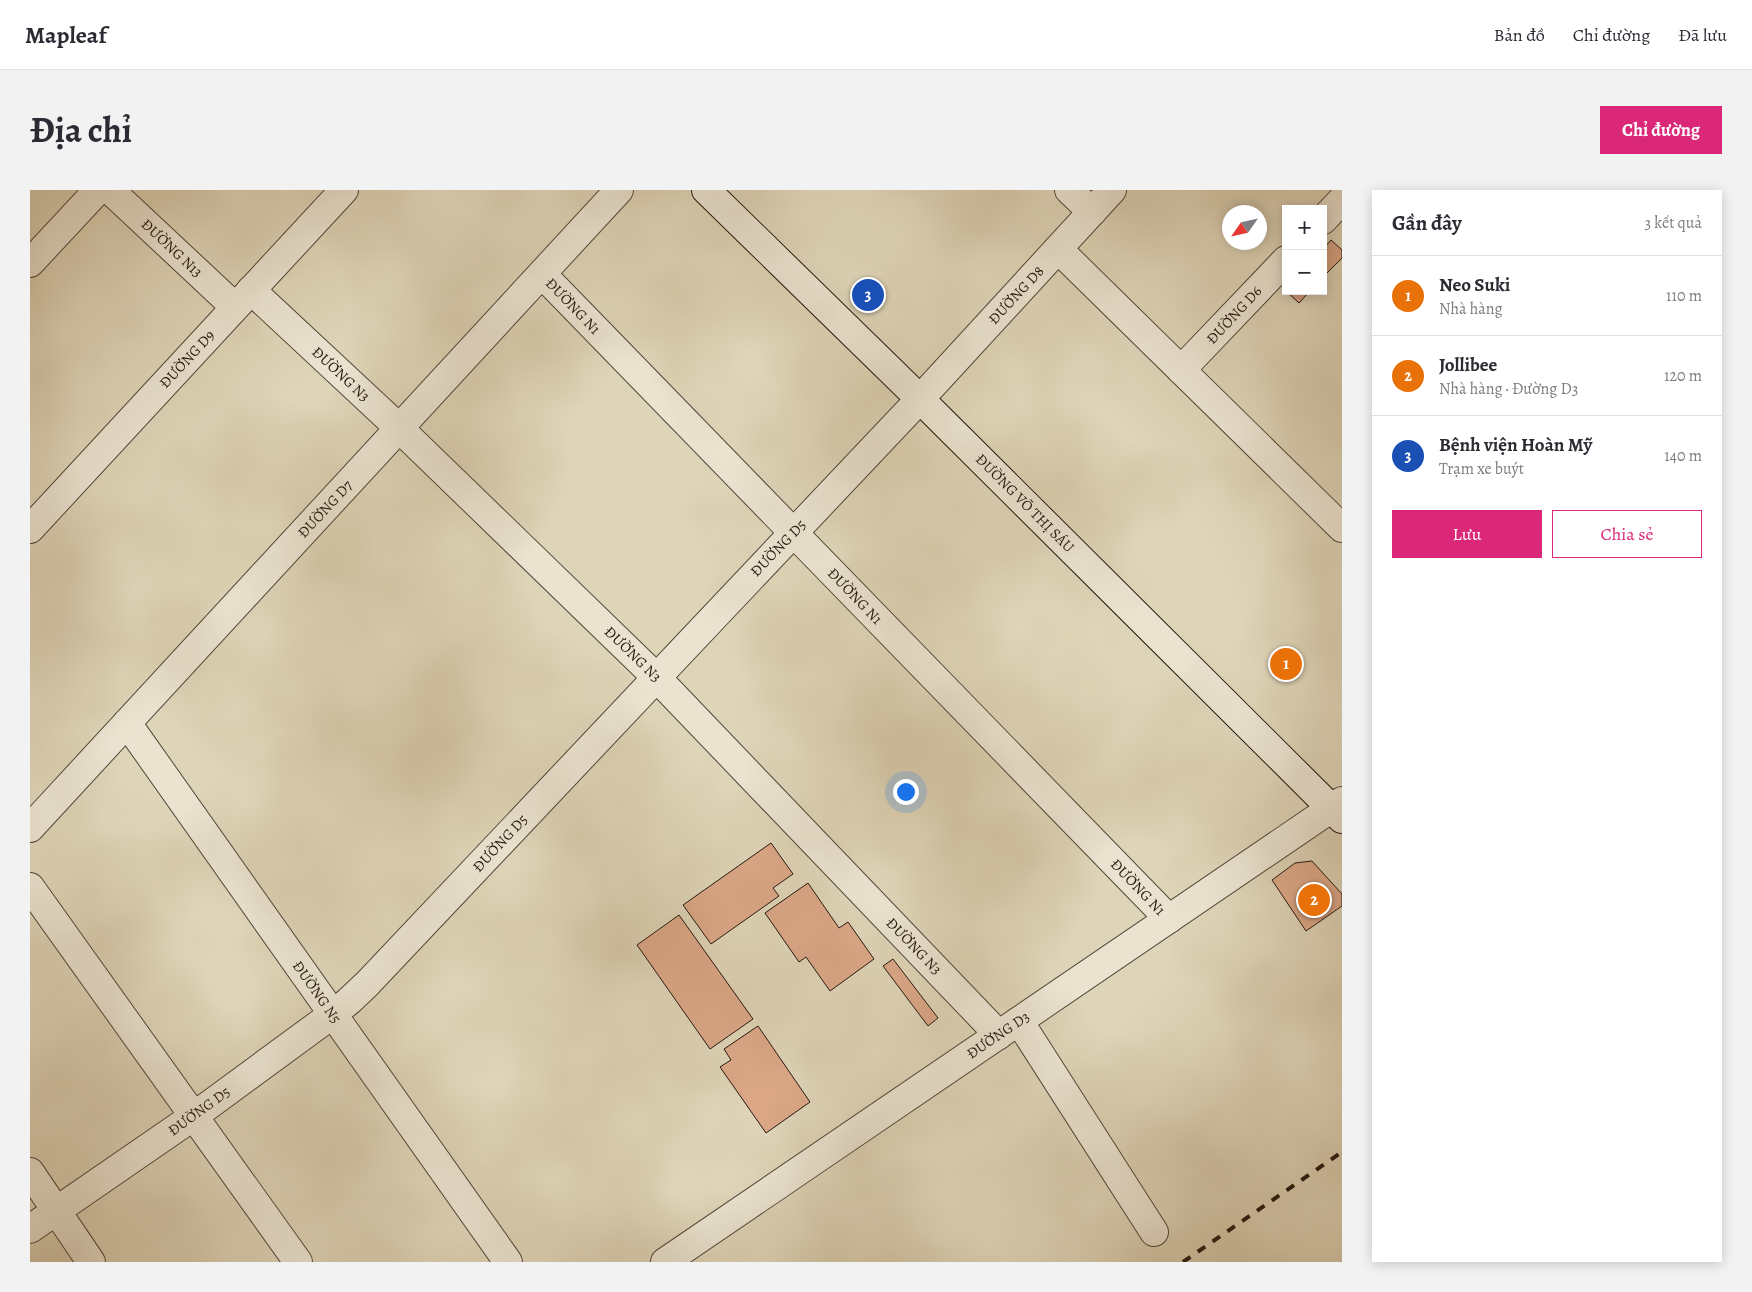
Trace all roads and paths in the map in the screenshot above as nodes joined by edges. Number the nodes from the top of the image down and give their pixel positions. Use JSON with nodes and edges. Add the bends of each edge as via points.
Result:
{"nodes":[{"id":1,"x":98,"y":190,"type":"edge"},
{"id":2,"x":110,"y":190,"type":"edge"},
{"id":3,"x":344,"y":190,"type":"edge"},
{"id":4,"x":619,"y":190,"type":"edge"},
{"id":5,"x":706,"y":190,"type":"edge"},
{"id":6,"x":1069,"y":190,"type":"edge"},
{"id":7,"x":1112,"y":190,"type":"edge"},
{"id":8,"x":1342,"y":200,"type":"edge"},
{"id":9,"x":1092,"y":212,"type":"junction"},
{"id":10,"x":1327,"y":216,"type":"edge"},
{"id":11,"x":1058,"y":249,"type":"junction"},
{"id":12,"x":30,"y":263,"type":"edge"},
{"id":13,"x":1282,"y":264,"type":"edge"},
{"id":14,"x":542,"y":274,"type":"junction"},
{"id":15,"x":243,"y":298,"type":"junction"},
{"id":16,"x":1182,"y":370,"type":"junction"},
{"id":17,"x":920,"y":399,"type":"junction"},
{"id":18,"x":399,"y":428,"type":"junction"},
{"id":19,"x":1342,"y":528,"type":"edge"},
{"id":20,"x":30,"y":529,"type":"edge"},
{"id":21,"x":793,"y":532,"type":"junction"},
{"id":22,"x":656,"y":677,"type":"junction"},
{"id":23,"x":127,"y":723,"type":"junction"},
{"id":24,"x":1338,"y":809,"type":"edge"},
{"id":25,"x":30,"y":828,"type":"edge"},
{"id":26,"x":30,"y":887,"type":"edge"},
{"id":27,"x":1169,"y":919,"type":"junction"},
{"id":28,"x":332,"y":1014,"type":"junction"},
{"id":29,"x":1009,"y":1028,"type":"junction"},
{"id":30,"x":194,"y":1116,"type":"junction"},
{"id":31,"x":30,"y":1172,"type":"edge"},
{"id":32,"x":56,"y":1211,"type":"junction"},
{"id":33,"x":30,"y":1229,"type":"edge"},
{"id":34,"x":1154,"y":1232,"type":"dead end"},
{"id":35,"x":91,"y":1262,"type":"edge"},
{"id":36,"x":298,"y":1262,"type":"edge"},
{"id":37,"x":508,"y":1262,"type":"edge"},
{"id":38,"x":665,"y":1262,"type":"edge"}],
"edges":[{"from":1,"to":12,"type":"street"},
{"from":2,"to":15,"type":"street","name":"ĐƯỜNG N13"},
{"from":3,"to":15,"type":"street","name":"ĐƯỜNG D9"},
{"from":4,"to":14,"type":"street","name":"ĐƯỜNG D7"},
{"from":5,"to":17,"type":"street","name":"ĐƯỜNG VÕ THỊ SÁU"},
{"from":6,"to":9,"type":"street"},
{"from":7,"to":9,"type":"street","name":"ĐƯỜNG D8"},
{"from":8,"to":10,"type":"street"},
{"from":9,"to":11,"type":"street","name":"ĐƯỜNG D8"},
{"from":11,"to":16,"type":"street"},
{"from":11,"to":17,"type":"street","name":"ĐƯỜNG D8"},
{"from":13,"to":16,"type":"street","name":"ĐƯỜNG D6"},
{"from":14,"to":18,"type":"street","name":"ĐƯỜNG D7"},
{"from":14,"to":21,"type":"street","name":"ĐƯỜNG N1"},
{"from":15,"to":18,"type":"street","name":"ĐƯỜNG N3"},
{"from":15,"to":20,"type":"street","name":"ĐƯỜNG D9"},
{"from":16,"to":19,"type":"street"},
{"from":17,"to":21,"type":"street","name":"ĐƯỜNG D5"},
{"from":17,"to":24,"type":"street","name":"ĐƯỜNG VÕ THỊ SÁU"},
{"from":18,"to":22,"type":"street","name":"ĐƯỜNG N3"},
{"from":18,"to":23,"type":"street","name":"ĐƯỜNG D7"},
{"from":21,"to":22,"type":"street","name":"ĐƯỜNG D5"},
{"from":21,"to":27,"type":"street","name":"ĐƯỜNG N1"},
{"from":22,"to":28,"type":"street","name":"ĐƯỜNG D5","via":[[366,984]]},
{"from":22,"to":29,"type":"street","name":"ĐƯỜNG N3"},
{"from":23,"to":25,"type":"street","name":"ĐƯỜNG D7"},
{"from":23,"to":28,"type":"street","name":"ĐƯỜNG N5"},
{"from":24,"to":27,"type":"street","name":"ĐƯỜNG D3"},
{"from":26,"to":30,"type":"street"},
{"from":27,"to":29,"type":"street","name":"ĐƯỜNG D3"},
{"from":28,"to":30,"type":"street","name":"ĐƯỜNG D5"},
{"from":28,"to":37,"type":"street","name":"ĐƯỜNG N5"},
{"from":29,"to":34,"type":"street","name":"ĐƯỜNG N3"},
{"from":29,"to":38,"type":"street","name":"ĐƯỜNG D3"},
{"from":30,"to":32,"type":"street","name":"ĐƯỜNG D5"},
{"from":30,"to":36,"type":"street"},
{"from":31,"to":32,"type":"street"},
{"from":32,"to":33,"type":"street","name":"ĐƯỜNG D5"},
{"from":32,"to":35,"type":"street"}]}
